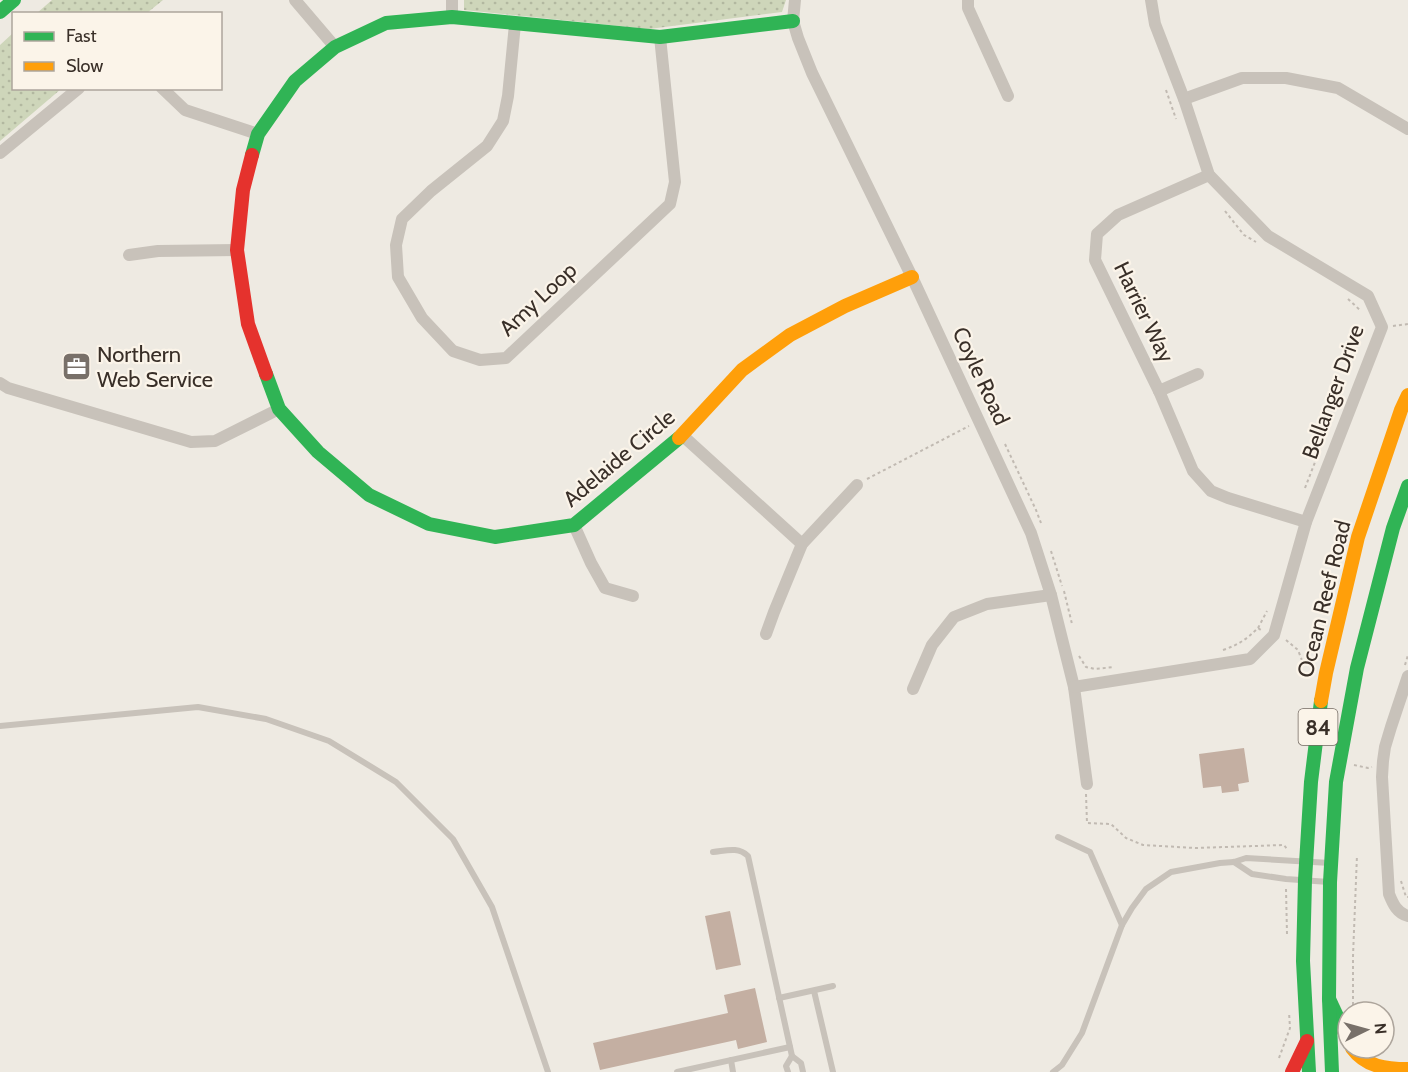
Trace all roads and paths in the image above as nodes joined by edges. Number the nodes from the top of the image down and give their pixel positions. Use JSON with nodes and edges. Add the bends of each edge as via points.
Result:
{"nodes":[{"id":1,"x":14,"y":0,"type":"edge"},
{"id":2,"x":295,"y":0,"type":"edge"},
{"id":3,"x":452,"y":0,"type":"edge"},
{"id":4,"x":795,"y":0,"type":"edge"},
{"id":5,"x":968,"y":0,"type":"edge"},
{"id":6,"x":1151,"y":0,"type":"edge"},
{"id":7,"x":0,"y":12,"type":"edge"},
{"id":8,"x":452,"y":17,"type":"junction"},
{"id":9,"x":793,"y":21,"type":"junction"},
{"id":10,"x":515,"y":24,"type":"junction"},
{"id":11,"x":660,"y":37,"type":"junction"},
{"id":12,"x":335,"y":47,"type":"junction"},
{"id":13,"x":77,"y":90,"type":"edge"},
{"id":14,"x":164,"y":90,"type":"edge"},
{"id":15,"x":1008,"y":96,"type":"dead end"},
{"id":16,"x":1184,"y":99,"type":"junction"},
{"id":17,"x":1408,"y":129,"type":"edge"},
{"id":18,"x":258,"y":134,"type":"junction"},
{"id":19,"x":0,"y":153,"type":"edge"},
{"id":20,"x":1209,"y":175,"type":"junction"},
{"id":21,"x":237,"y":250,"type":"junction"},
{"id":22,"x":129,"y":255,"type":"dead end"},
{"id":23,"x":912,"y":277,"type":"junction"},
{"id":24,"x":1198,"y":374,"type":"dead end"},
{"id":25,"x":0,"y":382,"type":"edge"},
{"id":26,"x":1159,"y":391,"type":"junction"},
{"id":27,"x":1408,"y":395,"type":"edge"},
{"id":28,"x":279,"y":410,"type":"junction"},
{"id":29,"x":979,"y":420,"type":"junction"},
{"id":30,"x":682,"y":435,"type":"junction"},
{"id":31,"x":1000,"y":436,"type":"dead end"},
{"id":32,"x":856,"y":485,"type":"joint"},
{"id":33,"x":1408,"y":486,"type":"edge"},
{"id":34,"x":1306,"y":522,"type":"junction"},
{"id":35,"x":574,"y":525,"type":"junction"},
{"id":36,"x":1043,"y":527,"type":"dead end"},
{"id":37,"x":802,"y":544,"type":"junction"},
{"id":38,"x":1049,"y":545,"type":"dead end"},
{"id":39,"x":633,"y":596,"type":"dead end"},
{"id":40,"x":1051,"y":596,"type":"junction"},
{"id":41,"x":1073,"y":631,"type":"dead end"},
{"id":42,"x":766,"y":634,"type":"dead end"},
{"id":43,"x":1274,"y":635,"type":"junction"},
{"id":44,"x":1223,"y":650,"type":"dead end"},
{"id":45,"x":1078,"y":654,"type":"dead end"},
{"id":46,"x":1114,"y":667,"type":"dead end"},
{"id":47,"x":1408,"y":676,"type":"edge"},
{"id":48,"x":1074,"y":687,"type":"junction"},
{"id":49,"x":914,"y":689,"type":"dead end"},
{"id":50,"x":0,"y":726,"type":"edge"},
{"id":51,"x":1087,"y":784,"type":"joint"},
{"id":52,"x":1058,"y":837,"type":"dead end"},
{"id":53,"x":1287,"y":849,"type":"dead end"},
{"id":54,"x":712,"y":852,"type":"dead end"},
{"id":55,"x":1357,"y":855,"type":"dead end"},
{"id":56,"x":1234,"y":862,"type":"junction"},
{"id":57,"x":1305,"y":862,"type":"junction"},
{"id":58,"x":1331,"y":863,"type":"junction"},
{"id":59,"x":1305,"y":880,"type":"junction"},
{"id":60,"x":1330,"y":882,"type":"junction"},
{"id":61,"x":1287,"y":894,"type":"dead end"},
{"id":62,"x":1408,"y":916,"type":"edge"},
{"id":63,"x":1122,"y":925,"type":"junction"},
{"id":64,"x":1287,"y":939,"type":"dead end"},
{"id":65,"x":833,"y":986,"type":"dead end"},
{"id":66,"x":814,"y":990,"type":"junction"},
{"id":67,"x":779,"y":998,"type":"junction"},
{"id":68,"x":1329,"y":999,"type":"junction"},
{"id":69,"x":1353,"y":1000,"type":"edge"},
{"id":70,"x":1289,"y":1005,"type":"dead end"},
{"id":71,"x":1336,"y":1014,"type":"edge"},
{"id":72,"x":1307,"y":1041,"type":"junction"},
{"id":73,"x":790,"y":1047,"type":"junction"},
{"id":74,"x":792,"y":1056,"type":"junction"},
{"id":75,"x":1279,"y":1058,"type":"dead end"},
{"id":76,"x":731,"y":1060,"type":"junction"},
{"id":77,"x":1364,"y":1060,"type":"edge"},
{"id":78,"x":1408,"y":1069,"type":"edge"},
{"id":79,"x":548,"y":1072,"type":"edge"},
{"id":80,"x":677,"y":1072,"type":"edge"},
{"id":81,"x":734,"y":1072,"type":"edge"},
{"id":82,"x":788,"y":1072,"type":"edge"},
{"id":83,"x":803,"y":1072,"type":"edge"},
{"id":84,"x":833,"y":1072,"type":"edge"},
{"id":85,"x":1053,"y":1072,"type":"edge"},
{"id":86,"x":1292,"y":1072,"type":"edge"},
{"id":87,"x":1308,"y":1072,"type":"edge"},
{"id":88,"x":1332,"y":1072,"type":"edge"}],
"edges":[{"from":1,"to":7,"type":"main road"},
{"from":2,"to":12,"type":"street"},
{"from":3,"to":8,"type":"street"},
{"from":4,"to":9,"type":"street","name":"Coyle Road"},
{"from":5,"to":15,"type":"street","via":[[968,8]]},
{"from":6,"to":16,"type":"street","name":"Bellanger Drive","via":[[1155,24]]},
{"from":8,"to":10,"type":"main road","name":"Adelaide Circle"},
{"from":8,"to":12,"type":"main road","name":"Adelaide Circle","via":[[386,23]]},
{"from":9,"to":11,"type":"main road","name":"Adelaide Circle"},
{"from":9,"to":23,"type":"street","name":"Coyle Road","via":[[812,73]]},
{"from":10,"to":11,"type":"main road","name":"Adelaide Circle"},
{"from":10,"to":11,"type":"street","name":"Amy Loop","via":[[503,121],[487,146],[402,219],[396,245],[399,277],[422,318],[453,351],[480,360],[506,358],[670,204],[675,182]]},
{"from":12,"to":18,"type":"main road","name":"Adelaide Circle","via":[[295,81]]},
{"from":13,"to":19,"type":"street"},
{"from":14,"to":18,"type":"street","via":[[185,110]]},
{"from":16,"to":17,"type":"street","via":[[1242,78],[1286,78],[1338,88]]},
{"from":16,"to":20,"type":"street","name":"Bellanger Drive"},
{"from":18,"to":21,"type":"main road","name":"Adelaide Circle","via":[[243,190]]},
{"from":20,"to":26,"type":"street","name":"Harrier Way","via":[[1118,214],[1097,234],[1095,260]]},
{"from":20,"to":34,"type":"street","name":"Bellanger Drive","via":[[1269,236],[1368,297],[1382,327]]},
{"from":21,"to":22,"type":"street"},
{"from":21,"to":28,"type":"main road","name":"Adelaide Circle","via":[[248,324]]},
{"from":23,"to":29,"type":"street","name":"Coyle Road"},
{"from":23,"to":30,"type":"main road","name":"Adelaide Circle","via":[[790,335],[742,370]]},
{"from":24,"to":26,"type":"street","name":"Harrier Way"},
{"from":25,"to":28,"type":"street","via":[[8,388],[191,442],[215,441]]},
{"from":26,"to":34,"type":"street","name":"Harrier Way","via":[[1193,471],[1211,490]]},
{"from":27,"to":57,"type":"main road","name":"Ocean Reef Road","number":"84","via":[[1358,537],[1326,673]]},
{"from":28,"to":35,"type":"main road","name":"Adelaide Circle","via":[[318,452],[369,495],[429,524],[495,537]]},
{"from":29,"to":32,"type":"path"},
{"from":29,"to":40,"type":"street","name":"Coyle Road","via":[[1031,533]]},
{"from":30,"to":35,"type":"main road","name":"Adelaide Circle"},
{"from":30,"to":37,"type":"street"},
{"from":31,"to":36,"type":"path"},
{"from":32,"to":37,"type":"street"},
{"from":33,"to":58,"type":"main road","number":"84","via":[[1393,528],[1357,668],[1336,782]]},
{"from":34,"to":43,"type":"street","name":"Bellanger Drive"},
{"from":35,"to":39,"type":"street","via":[[605,588]]},
{"from":37,"to":42,"type":"street"},
{"from":38,"to":41,"type":"path"},
{"from":40,"to":48,"type":"street","name":"Coyle Road"},
{"from":40,"to":49,"type":"street","via":[[987,604],[954,617],[932,645]]},
{"from":43,"to":44,"type":"path","via":[[1257,628],[1246,640]]},
{"from":43,"to":48,"type":"street","name":"Bellanger Drive","via":[[1250,659]]},
{"from":45,"to":46,"type":"path","via":[[1086,667]]},
{"from":47,"to":62,"type":"street","via":[[1385,747],[1382,777],[1389,894],[1401,914]]},
{"from":48,"to":51,"type":"street","name":"Coyle Road"},
{"from":50,"to":79,"type":"lane","via":[[198,707],[266,719],[330,741],[396,782],[453,839],[492,907]]},
{"from":51,"to":53,"type":"path","via":[[1087,823],[1110,824],[1126,838],[1143,845],[1284,845]]},
{"from":52,"to":63,"type":"lane","via":[[1090,852]]},
{"from":54,"to":67,"type":"lane","via":[[738,849],[748,856]]},
{"from":55,"to":69,"type":"path"},
{"from":56,"to":57,"type":"lane","via":[[1246,858]]},
{"from":56,"to":59,"type":"lane","via":[[1252,874]]},
{"from":56,"to":63,"type":"lane","via":[[1170,872],[1146,889]]},
{"from":57,"to":58,"type":"lane"},
{"from":57,"to":59,"type":"main road","name":"Ocean Reef Road","number":"84"},
{"from":58,"to":60,"type":"main road","number":"84"},
{"from":59,"to":60,"type":"lane"},
{"from":59,"to":72,"type":"main road","name":"Ocean Reef Road","number":"84","via":[[1303,961]]},
{"from":60,"to":68,"type":"main road","number":"84"},
{"from":61,"to":64,"type":"path"},
{"from":63,"to":85,"type":"lane","via":[[1082,1033],[1062,1065]]},
{"from":65,"to":66,"type":"lane"},
{"from":66,"to":67,"type":"lane"},
{"from":66,"to":84,"type":"lane"},
{"from":67,"to":73,"type":"lane"},
{"from":68,"to":71,"type":"main road"},
{"from":68,"to":88,"type":"main road","number":"84"},
{"from":70,"to":75,"type":"path","via":[[1290,1028]]},
{"from":72,"to":86,"type":"main road"},
{"from":72,"to":87,"type":"main road","name":"Ocean Reef Road","number":"84"},
{"from":73,"to":74,"type":"lane"},
{"from":73,"to":76,"type":"lane"},
{"from":74,"to":82,"type":"lane","via":[[786,1066]]},
{"from":74,"to":83,"type":"lane","via":[[801,1063]]},
{"from":76,"to":80,"type":"lane"},
{"from":76,"to":81,"type":"lane"},
{"from":77,"to":78,"type":"main road","via":[[1387,1069]]}]}
